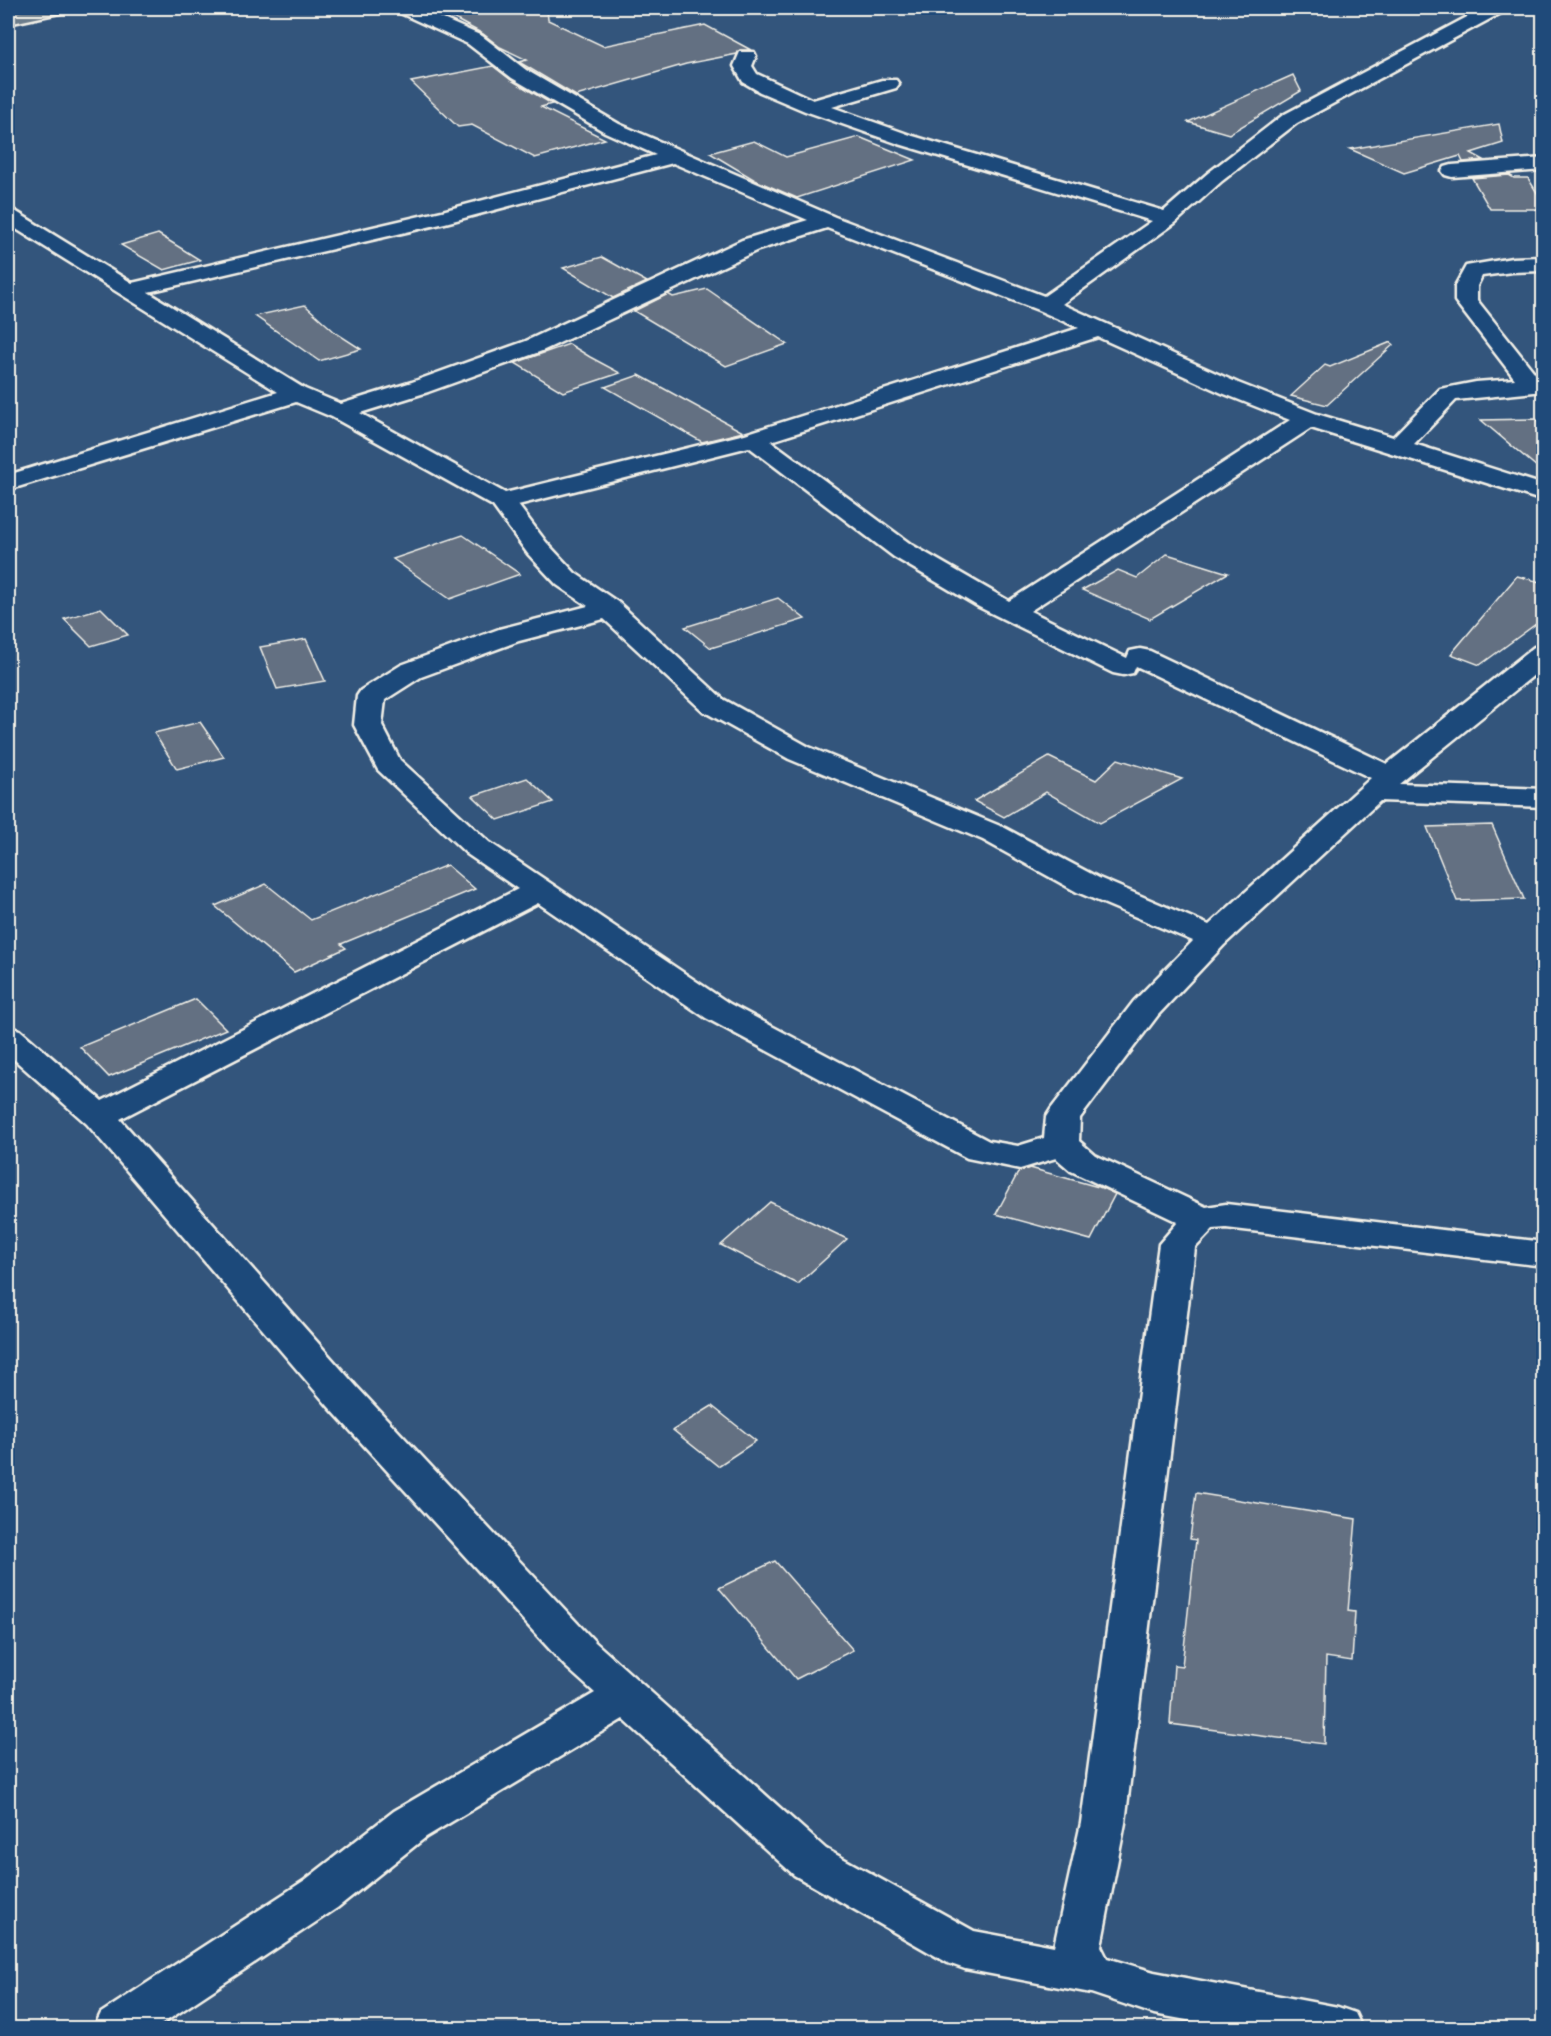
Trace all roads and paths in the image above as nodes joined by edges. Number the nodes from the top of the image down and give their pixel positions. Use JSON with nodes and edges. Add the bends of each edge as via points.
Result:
{"nodes":[{"id":1,"x":58,"y":8,"type":"edge"},
{"id":2,"x":404,"y":8,"type":"edge"},
{"id":3,"x":1497,"y":8,"type":"edge"},
{"id":4,"x":8,"y":19,"type":"edge"},
{"id":5,"x":747,"y":56,"type":"dead end"},
{"id":6,"x":889,"y":84,"type":"dead end"},
{"id":7,"x":812,"y":107,"type":"junction"},
{"id":8,"x":675,"y":156,"type":"junction"},
{"id":9,"x":1544,"y":164,"type":"edge"},
{"id":10,"x":1452,"y":171,"type":"dead end"},
{"id":11,"x":8,"y":215,"type":"edge"},
{"id":12,"x":1168,"y":219,"type":"junction"},
{"id":13,"x":828,"y":221,"type":"junction"},
{"id":14,"x":1544,"y":264,"type":"edge"},
{"id":15,"x":129,"y":290,"type":"junction"},
{"id":16,"x":1046,"y":305,"type":"junction"},
{"id":17,"x":1100,"y":329,"type":"junction"},
{"id":18,"x":1538,"y":384,"type":"edge"},
{"id":19,"x":297,"y":394,"type":"junction"},
{"id":20,"x":340,"y":412,"type":"junction"},
{"id":21,"x":1308,"y":419,"type":"junction"},
{"id":22,"x":753,"y":439,"type":"junction"},
{"id":23,"x":1396,"y":447,"type":"junction"},
{"id":24,"x":8,"y":483,"type":"edge"},
{"id":25,"x":1544,"y":494,"type":"edge"},
{"id":26,"x":502,"y":501,"type":"junction"},
{"id":27,"x":609,"y":609,"type":"junction"},
{"id":28,"x":1010,"y":612,"type":"junction"},
{"id":29,"x":1544,"y":653,"type":"edge"},
{"id":30,"x":1382,"y":784,"type":"junction"},
{"id":31,"x":1544,"y":798,"type":"edge"},
{"id":32,"x":540,"y":890,"type":"junction"},
{"id":33,"x":1213,"y":938,"type":"junction"},
{"id":34,"x":8,"y":1037,"type":"edge"},
{"id":35,"x":99,"y":1116,"type":"junction"},
{"id":36,"x":1061,"y":1144,"type":"junction"},
{"id":37,"x":1202,"y":1219,"type":"junction"},
{"id":38,"x":1544,"y":1254,"type":"edge"},
{"id":39,"x":626,"y":1696,"type":"junction"},
{"id":40,"x":1091,"y":1973,"type":"junction"},
{"id":41,"x":118,"y":2028,"type":"edge"},
{"id":42,"x":1338,"y":2028,"type":"edge"}],
"edges":[{"from":1,"to":4,"type":"main road"},
{"from":2,"to":8,"type":"street","via":[[475,40],[519,74],[612,128]]},
{"from":3,"to":12,"type":"street","via":[[1464,16],[1421,50],[1290,119]]},
{"from":5,"to":7,"type":"street","via":[[743,66],[750,78]]},
{"from":6,"to":7,"type":"street"},
{"from":7,"to":12,"type":"street","via":[[906,140]]},
{"from":8,"to":13,"type":"street"},
{"from":8,"to":15,"type":"street","via":[[445,217]]},
{"from":9,"to":10,"type":"street"},
{"from":11,"to":15,"type":"street"},
{"from":12,"to":16,"type":"street"},
{"from":13,"to":16,"type":"street"},
{"from":13,"to":20,"type":"street","via":[[750,245],[534,346]]},
{"from":14,"to":18,"type":"street","via":[[1474,271],[1466,286],[1466,301]]},
{"from":15,"to":19,"type":"street"},
{"from":16,"to":17,"type":"street"},
{"from":17,"to":21,"type":"street"},
{"from":17,"to":22,"type":"street"},
{"from":18,"to":23,"type":"street","via":[[1448,394]]},
{"from":19,"to":20,"type":"street"},
{"from":19,"to":24,"type":"street"},
{"from":20,"to":26,"type":"street"},
{"from":21,"to":23,"type":"street"},
{"from":21,"to":28,"type":"street"},
{"from":22,"to":26,"type":"street"},
{"from":22,"to":28,"type":"street","via":[[903,551]]},
{"from":23,"to":25,"type":"street"},
{"from":26,"to":27,"type":"street","via":[[566,579]]},
{"from":27,"to":32,"type":"street","via":[[498,639],[411,671],[371,696],[368,725],[388,764],[478,848]]},
{"from":27,"to":33,"type":"street","via":[[713,705],[799,753],[994,834],[1088,885]]},
{"from":28,"to":30,"type":"street","via":[[1131,662]]},
{"from":29,"to":30,"type":"street"},
{"from":30,"to":31,"type":"street"},
{"from":30,"to":33,"type":"street"},
{"from":32,"to":35,"type":"street"},
{"from":32,"to":36,"type":"street","via":[[718,1011],[980,1150],[1020,1158]]},
{"from":33,"to":36,"type":"street","via":[[1146,1008],[1063,1117]]},
{"from":34,"to":35,"type":"street"},
{"from":35,"to":39,"type":"street","via":[[342,1396],[580,1654]]},
{"from":36,"to":37,"type":"street","via":[[1083,1163]]},
{"from":37,"to":38,"type":"street","via":[[1226,1216]]},
{"from":37,"to":40,"type":"street","via":[[1177,1244],[1103,1823],[1077,1947]]},
{"from":39,"to":40,"type":"street","via":[[810,1862],[966,1949]]},
{"from":39,"to":41,"type":"street","via":[[410,1824],[321,1894]]},
{"from":40,"to":42,"type":"street","via":[[1154,1993]]}]}
